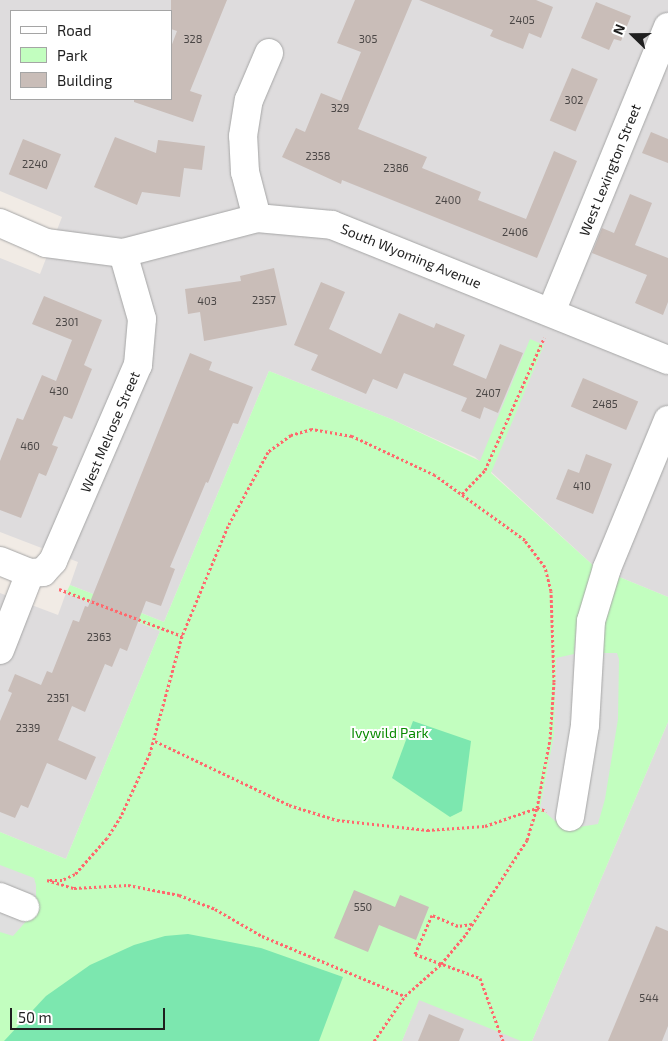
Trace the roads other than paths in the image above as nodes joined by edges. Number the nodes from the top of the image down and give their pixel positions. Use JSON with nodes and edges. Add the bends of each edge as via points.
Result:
{"nodes":[{"id":1,"x":668,"y":27,"type":"edge"},
{"id":2,"x":269,"y":53,"type":"dead end"},
{"id":3,"x":257,"y":218,"type":"junction"},
{"id":4,"x":0,"y":223,"type":"edge"},
{"id":5,"x":123,"y":253,"type":"junction"},
{"id":6,"x":547,"y":325,"type":"junction"},
{"id":7,"x":668,"y":360,"type":"edge"},
{"id":8,"x":668,"y":420,"type":"edge"},
{"id":9,"x":0,"y":561,"type":"edge"},
{"id":10,"x":36,"y":573,"type":"junction"},
{"id":11,"x":0,"y":650,"type":"edge"},
{"id":12,"x":570,"y":817,"type":"dead end"},
{"id":13,"x":0,"y":897,"type":"edge"},
{"id":14,"x":25,"y":907,"type":"dead end"}],
"edges":[{"from":1,"to":6,"type":"street","name":"West Lexington Street"},
{"from":2,"to":3,"type":"street","via":[[249,100],[243,136],[245,172]]},
{"from":3,"to":5,"type":"street","name":"South Wyoming Avenue"},
{"from":3,"to":6,"type":"street","name":"South Wyoming Avenue","via":[[332,225]]},
{"from":4,"to":5,"type":"street","name":"South Wyoming Avenue","via":[[46,243]]},
{"from":5,"to":10,"type":"street","name":"West Melrose Street","via":[[142,319],[138,365],[62,547]]},
{"from":6,"to":7,"type":"street","name":"South Wyoming Avenue"},
{"from":8,"to":12,"type":"street","via":[[607,568],[590,621],[585,725]]},
{"from":9,"to":10,"type":"street"},
{"from":10,"to":11,"type":"street","name":"West Melrose Street"},
{"from":13,"to":14,"type":"street"}]}
